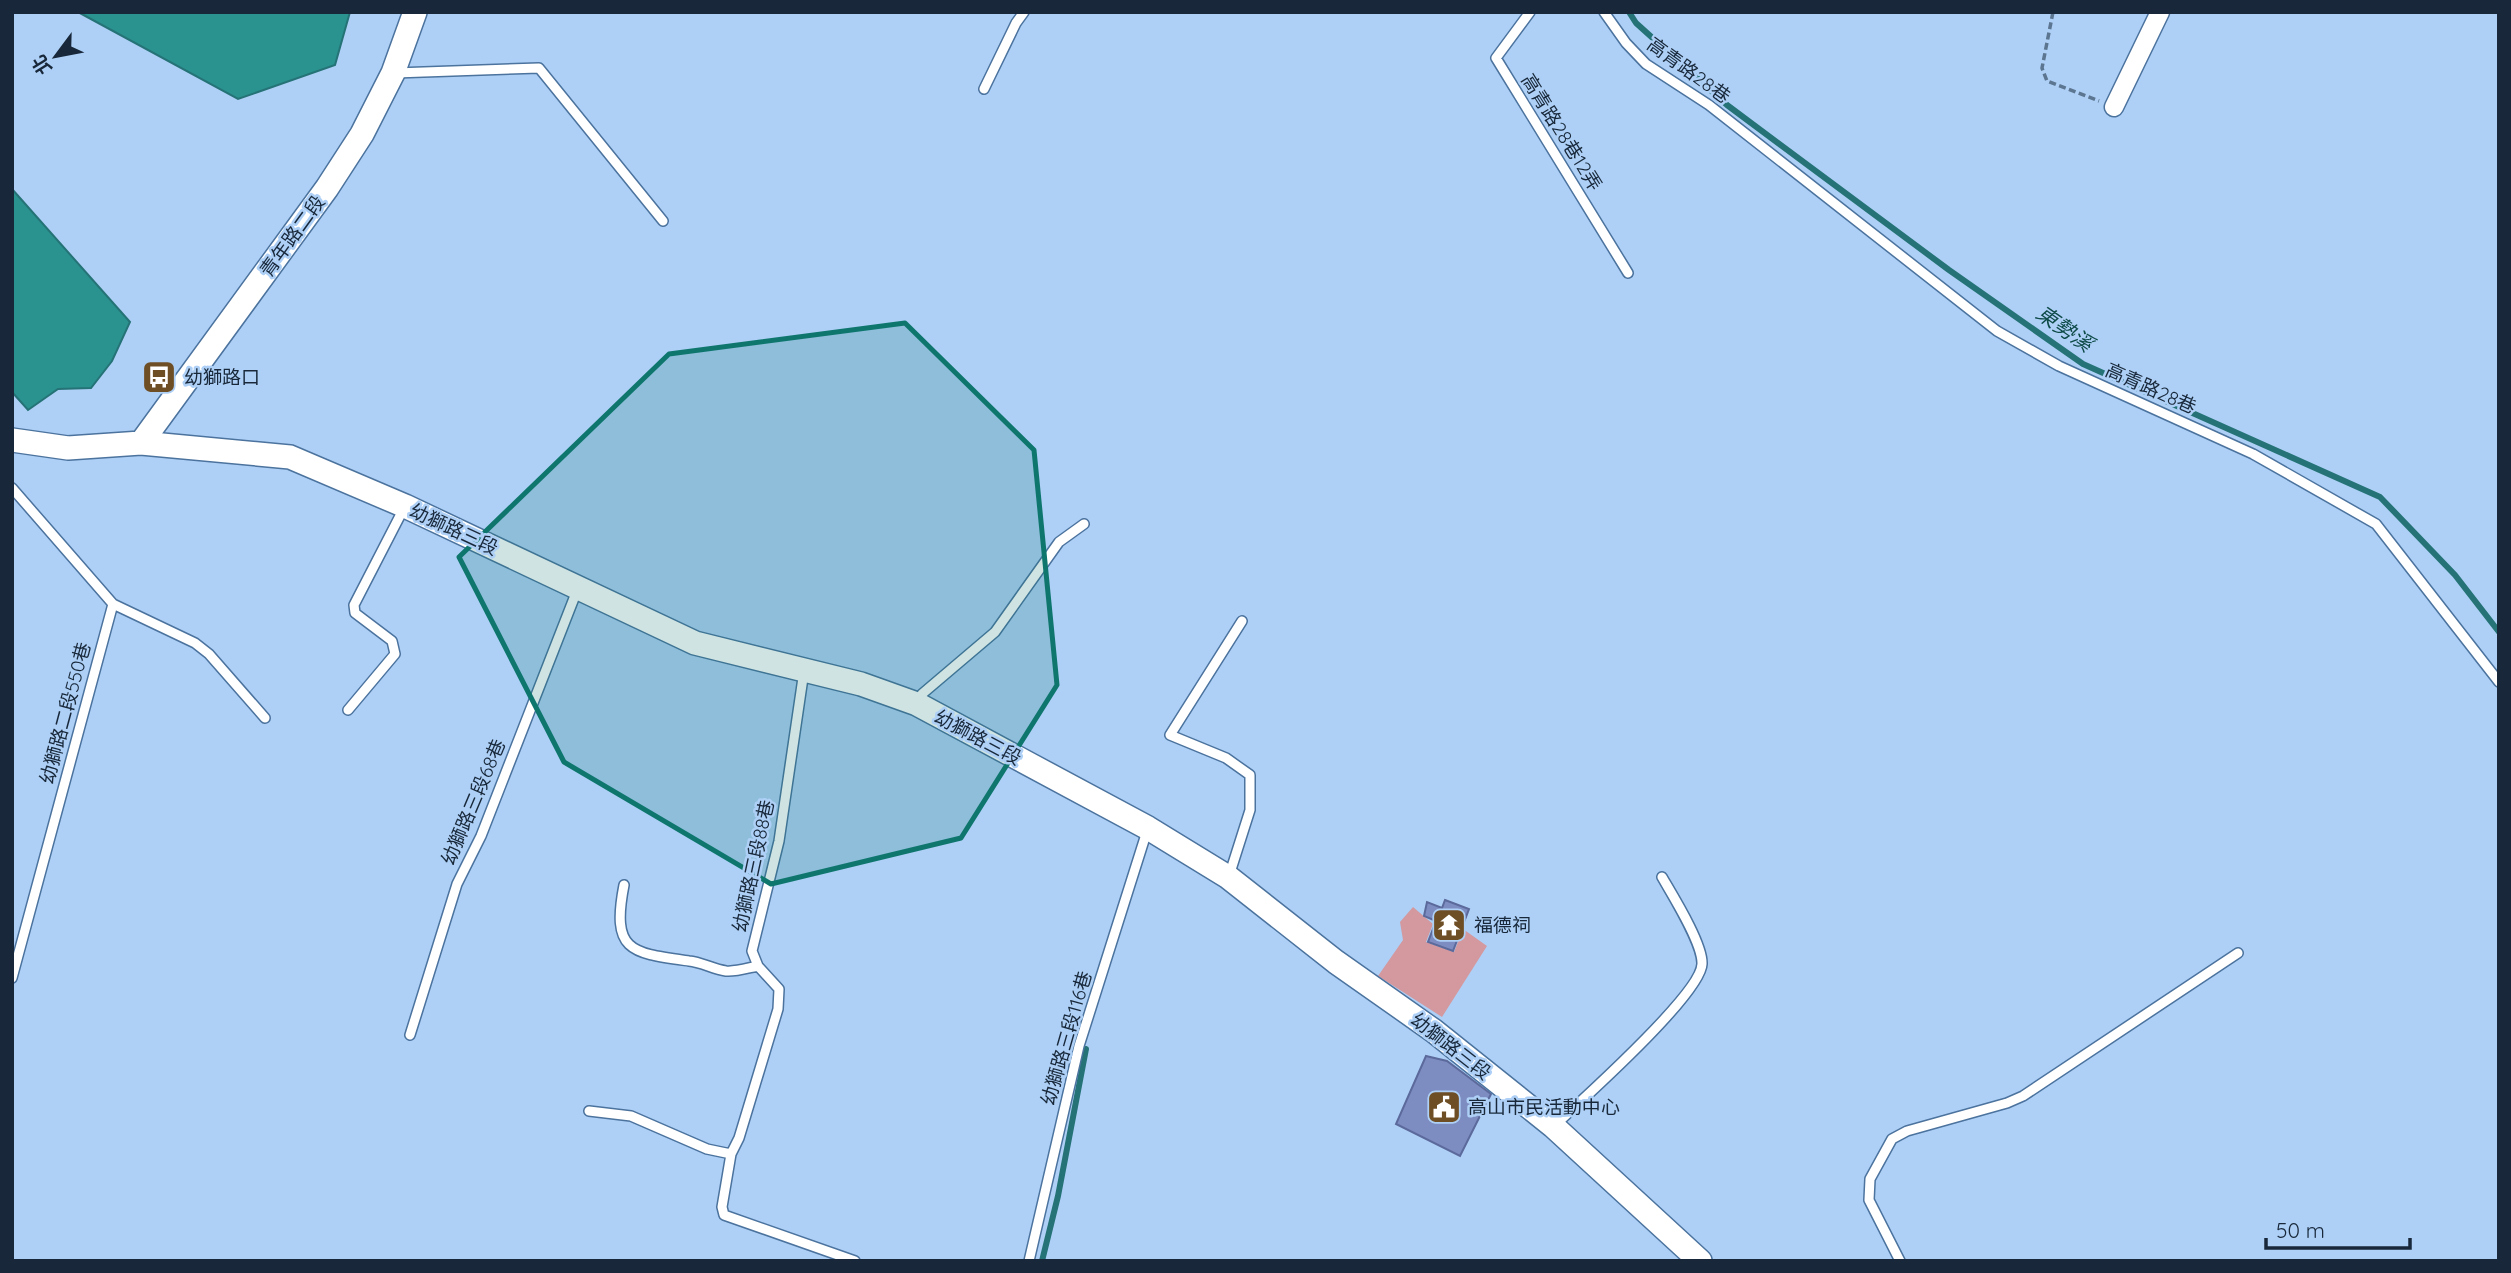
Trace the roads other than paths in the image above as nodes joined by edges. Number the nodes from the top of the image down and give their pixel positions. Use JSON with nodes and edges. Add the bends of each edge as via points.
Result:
{"nodes":[{"id":1,"x":415,"y":12,"type":"edge"},
{"id":2,"x":1024,"y":12,"type":"edge"},
{"id":3,"x":1530,"y":12,"type":"edge"},
{"id":4,"x":1604,"y":12,"type":"edge"},
{"id":5,"x":2160,"y":12,"type":"edge"},
{"id":6,"x":393,"y":73,"type":"junction"},
{"id":7,"x":984,"y":89,"type":"dead end"},
{"id":8,"x":2114,"y":107,"type":"road end"},
{"id":9,"x":663,"y":221,"type":"dead end"},
{"id":10,"x":1628,"y":273,"type":"dead end"},
{"id":11,"x":12,"y":440,"type":"edge"},
{"id":12,"x":141,"y":443,"type":"junction"},
{"id":13,"x":12,"y":488,"type":"edge"},
{"id":14,"x":405,"y":506,"type":"junction"},
{"id":15,"x":1084,"y":524,"type":"dead end"},
{"id":16,"x":578,"y":586,"type":"junction"},
{"id":17,"x":113,"y":604,"type":"junction"},
{"id":18,"x":1242,"y":621,"type":"dead end"},
{"id":19,"x":804,"y":671,"type":"junction"},
{"id":20,"x":2499,"y":682,"type":"edge"},
{"id":21,"x":917,"y":704,"type":"junction"},
{"id":22,"x":348,"y":710,"type":"dead end"},
{"id":23,"x":265,"y":718,"type":"dead end"},
{"id":24,"x":1148,"y":828,"type":"junction"},
{"id":25,"x":1228,"y":877,"type":"junction"},
{"id":26,"x":1662,"y":877,"type":"dead end"},
{"id":27,"x":624,"y":885,"type":"dead end"},
{"id":28,"x":2238,"y":953,"type":"dead end"},
{"id":29,"x":758,"y":966,"type":"junction"},
{"id":30,"x":12,"y":978,"type":"edge"},
{"id":31,"x":411,"y":1035,"type":"dead end"},
{"id":32,"x":589,"y":1111,"type":"dead end"},
{"id":33,"x":1553,"y":1126,"type":"junction"},
{"id":34,"x":730,"y":1154,"type":"junction"},
{"id":35,"x":855,"y":1261,"type":"edge"},
{"id":36,"x":1029,"y":1261,"type":"edge"},
{"id":37,"x":1700,"y":1261,"type":"edge"},
{"id":38,"x":1900,"y":1261,"type":"edge"}],
"edges":[{"from":1,"to":6,"type":"street","name":"青年路二段"},
{"from":2,"to":7,"type":"lane"},
{"from":3,"to":10,"type":"lane","name":"高青路28巷12弄","via":[[1496,58]]},
{"from":4,"to":20,"type":"lane","name":"高青路28巷","via":[[1646,64],[1709,105],[1997,331],[2059,366],[2253,454],[2376,524]]},
{"from":5,"to":8,"type":"street"},
{"from":6,"to":9,"type":"lane","via":[[539,68]]},
{"from":6,"to":12,"type":"street","name":"青年路二段","via":[[327,188]]},
{"from":11,"to":12,"type":"street","name":"幼獅路三段","via":[[68,448]]},
{"from":12,"to":14,"type":"street","name":"幼獅路三段","via":[[290,457]]},
{"from":13,"to":17,"type":"lane"},
{"from":14,"to":16,"type":"street","name":"幼獅路三段"},
{"from":14,"to":22,"type":"lane","via":[[354,605],[355,613],[392,641],[395,654]]},
{"from":15,"to":21,"type":"lane","via":[[1059,542],[995,632],[922,694]]},
{"from":16,"to":19,"type":"street","name":"幼獅路三段","via":[[695,643]]},
{"from":16,"to":31,"type":"lane","name":"幼獅路三段68巷","via":[[481,836],[457,884]]},
{"from":17,"to":23,"type":"lane","via":[[195,643]]},
{"from":17,"to":30,"type":"lane","name":"幼獅路二段550巷"},
{"from":18,"to":25,"type":"lane","via":[[1170,735],[1226,758],[1250,775],[1250,810]]},
{"from":19,"to":21,"type":"street","name":"幼獅路三段"},
{"from":19,"to":29,"type":"lane","name":"幼獅路三段88巷","via":[[779,841],[752,951]]},
{"from":21,"to":24,"type":"street","name":"幼獅路三段"},
{"from":24,"to":25,"type":"street","name":"幼獅路三段"},
{"from":24,"to":36,"type":"lane","name":"幼獅路三段116巷","via":[[1079,1045]]},
{"from":25,"to":33,"type":"street","name":"幼獅路三段"},
{"from":26,"to":33,"type":"lane","via":[[1692,930],[1702,964],[1698,979],[1643,1041]]},
{"from":27,"to":29,"type":"lane","via":[[620,928],[638,952],[729,972]]},
{"from":28,"to":38,"type":"lane","via":[[2023,1096],[1907,1130],[1892,1139],[1870,1179],[1870,1199]]},
{"from":29,"to":34,"type":"lane","via":[[779,989],[778,1009],[739,1138]]},
{"from":32,"to":34,"type":"lane","via":[[631,1116],[707,1149]]},
{"from":33,"to":37,"type":"street","name":"幼獅路三段"},
{"from":34,"to":35,"type":"lane","via":[[724,1215]]}]}
